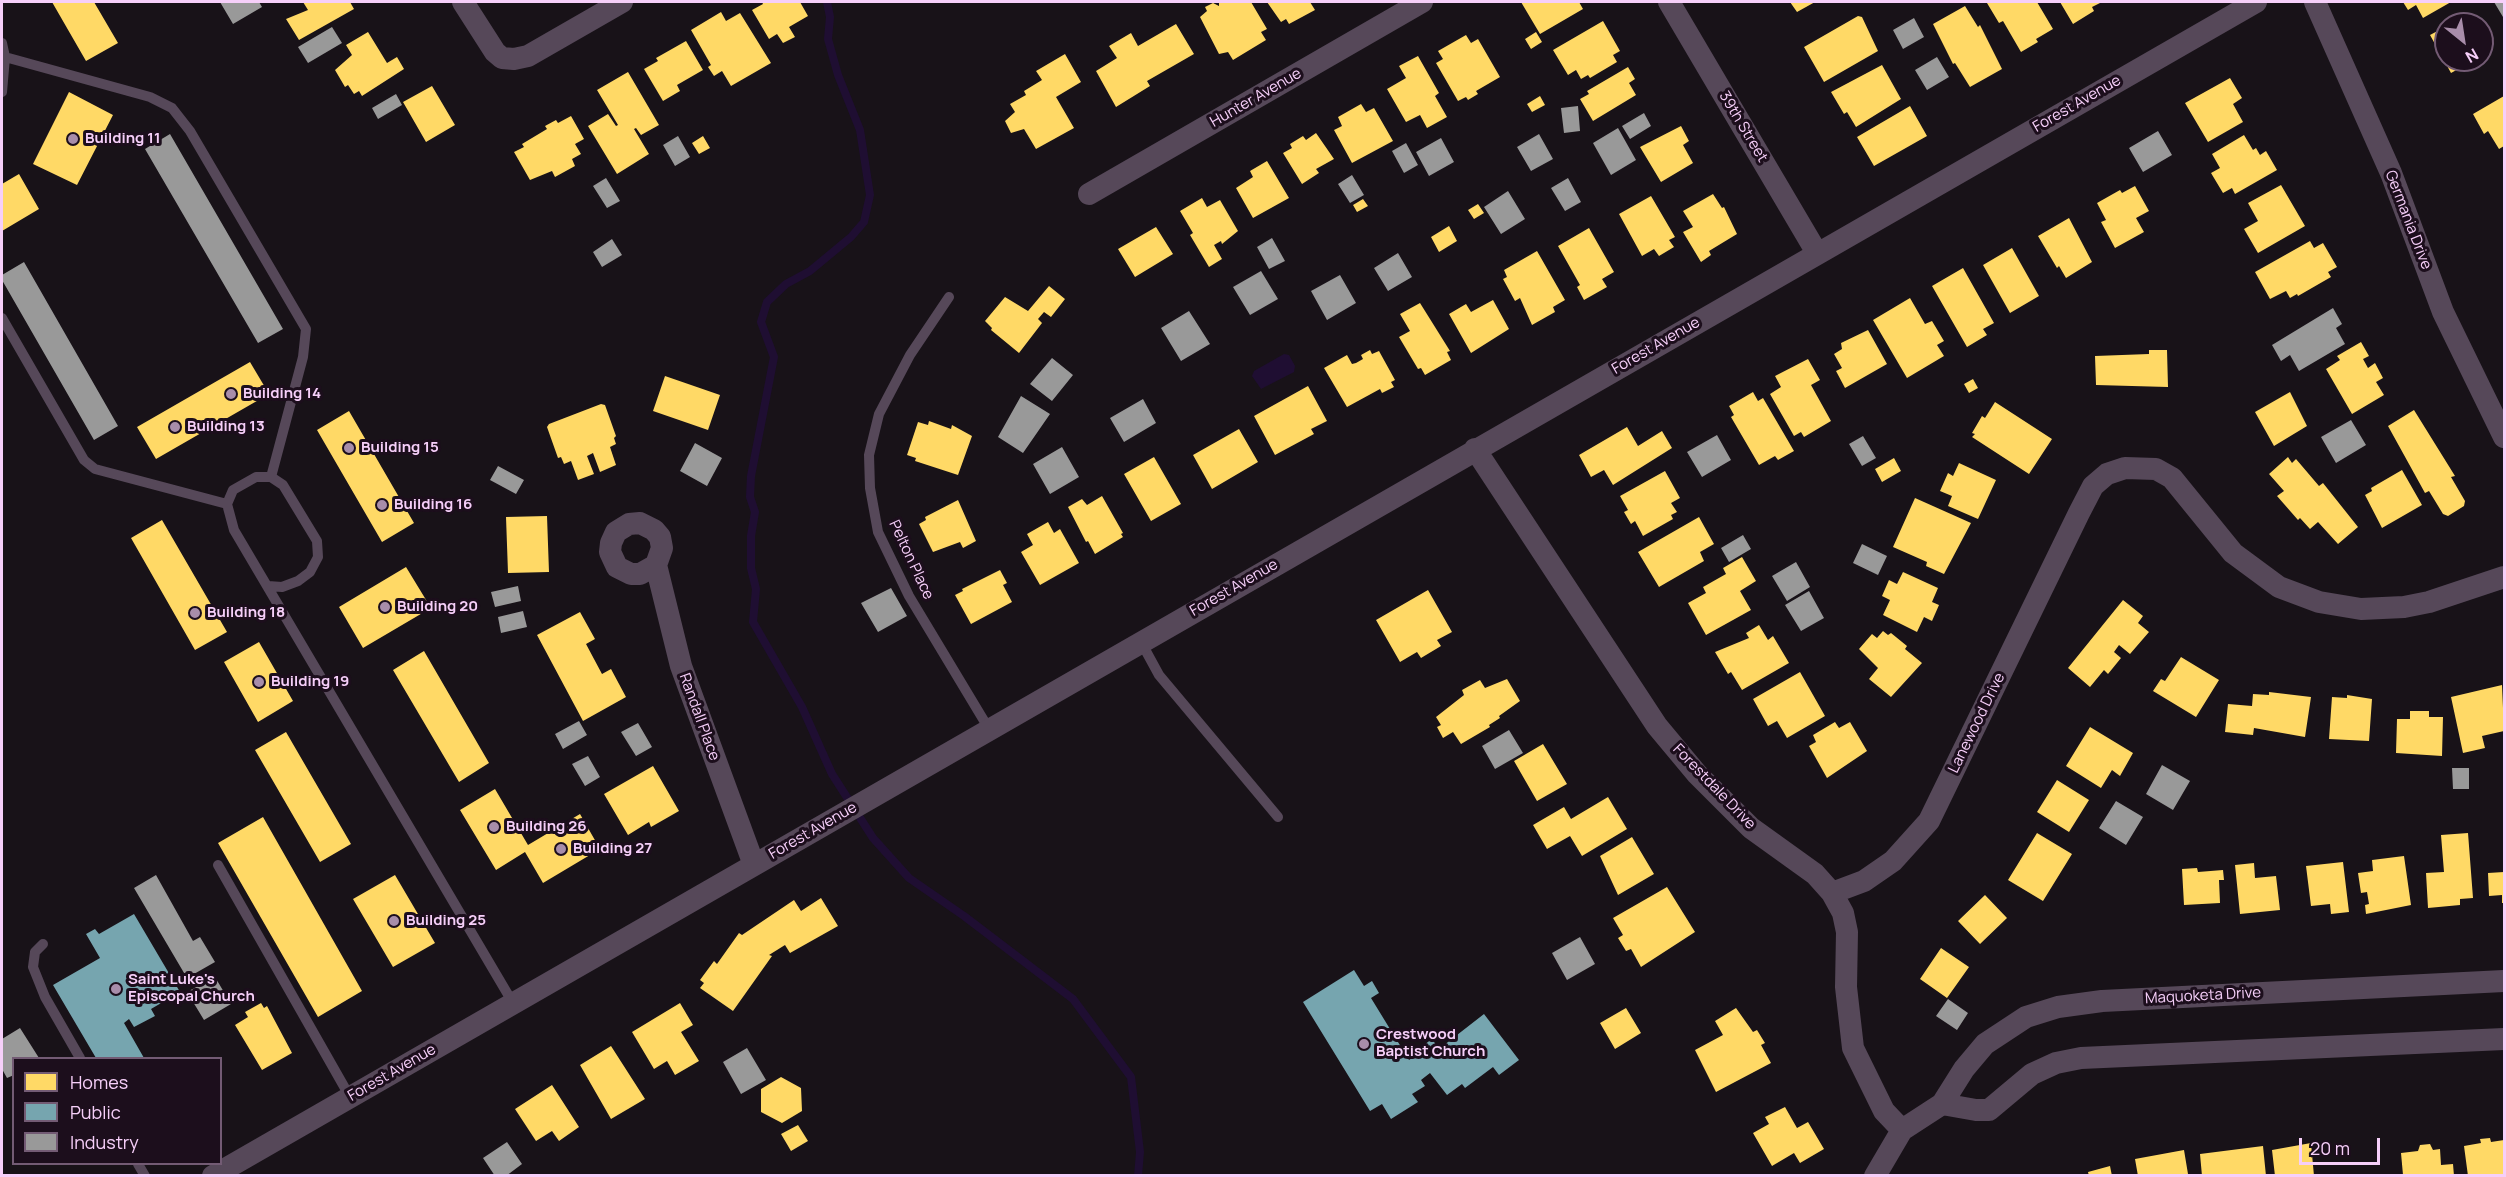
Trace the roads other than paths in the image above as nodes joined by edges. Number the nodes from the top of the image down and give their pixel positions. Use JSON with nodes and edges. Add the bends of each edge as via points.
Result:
{"nodes":[{"id":1,"x":463,"y":2,"type":"edge"},
{"id":2,"x":622,"y":2,"type":"edge"},
{"id":3,"x":1422,"y":2,"type":"edge"},
{"id":4,"x":1669,"y":2,"type":"edge"},
{"id":5,"x":2256,"y":2,"type":"edge"},
{"id":6,"x":2315,"y":2,"type":"edge"},
{"id":7,"x":2,"y":43,"type":"edge"},
{"id":8,"x":5,"y":57,"type":"junction"},
{"id":9,"x":2,"y":92,"type":"edge"},
{"id":10,"x":1089,"y":194,"type":"dead end"},
{"id":11,"x":1817,"y":253,"type":"junction"},
{"id":12,"x":949,"y":297,"type":"dead end"},
{"id":13,"x":2,"y":318,"type":"edge"},
{"id":14,"x":2505,"y":437,"type":"edge"},
{"id":15,"x":1475,"y":449,"type":"junction"},
{"id":16,"x":271,"y":477,"type":"junction"},
{"id":17,"x":226,"y":504,"type":"junction"},
{"id":18,"x":656,"y":565,"type":"dead end"},
{"id":19,"x":2505,"y":577,"type":"edge"},
{"id":20,"x":268,"y":586,"type":"junction"},
{"id":21,"x":1141,"y":642,"type":"junction"},
{"id":22,"x":989,"y":729,"type":"junction"},
{"id":23,"x":1278,"y":817,"type":"dead end"},
{"id":24,"x":218,"y":865,"type":"dead end"},
{"id":25,"x":754,"y":865,"type":"junction"},
{"id":26,"x":1832,"y":893,"type":"junction"},
{"id":27,"x":43,"y":944,"type":"dead end"},
{"id":28,"x":2505,"y":981,"type":"edge"},
{"id":29,"x":513,"y":1003,"type":"junction"},
{"id":30,"x":2505,"y":1039,"type":"edge"},
{"id":31,"x":79,"y":1057,"type":"edge"},
{"id":32,"x":350,"y":1097,"type":"junction"},
{"id":33,"x":1942,"y":1104,"type":"junction"},
{"id":34,"x":1902,"y":1130,"type":"junction"},
{"id":35,"x":248,"y":1156,"type":"junction"},
{"id":36,"x":213,"y":1176,"type":"edge"},
{"id":37,"x":233,"y":1176,"type":"edge"},
{"id":38,"x":1875,"y":1176,"type":"edge"}],
"edges":[{"from":1,"to":2,"type":"street","via":[[487,42],[502,58],[514,60],[528,56]]},
{"from":3,"to":10,"type":"street","name":"Hunter Avenue"},
{"from":4,"to":11,"type":"street","name":"39th Street"},
{"from":5,"to":11,"type":"street","name":"Forest Avenue"},
{"from":6,"to":14,"type":"street","name":"Germania Drive","via":[[2391,173],[2443,312]]},
{"from":7,"to":8,"type":"lane"},
{"from":8,"to":9,"type":"lane"},
{"from":8,"to":16,"type":"lane","via":[[150,97],[172,108],[190,131],[306,329],[303,357]]},
{"from":11,"to":15,"type":"street","name":"Forest Avenue"},
{"from":12,"to":22,"type":"lane","name":"Pelton Place","via":[[910,355],[879,414],[869,455],[870,488],[878,532],[909,596]]},
{"from":13,"to":17,"type":"lane","via":[[84,460],[95,468]]},
{"from":15,"to":21,"type":"street","name":"Forest Avenue"},
{"from":15,"to":26,"type":"street","name":"Forestdale Drive","via":[[1657,726],[1697,774],[1751,828],[1815,874]]},
{"from":16,"to":17,"type":"lane","via":[[244,482],[233,490]]},
{"from":16,"to":20,"type":"lane","via":[[291,495],[317,541],[318,557],[310,572],[298,581],[282,587]]},
{"from":17,"to":20,"type":"lane","via":[[234,530]]},
{"from":18,"to":25,"type":"street","name":"Randall Place","via":[[681,666]]},
{"from":19,"to":26,"type":"street","name":"Lanewood Drive","via":[[2404,607],[2361,609],[2319,602],[2279,587],[2233,553],[2172,478],[2156,469],[2125,468],[2108,474],[2093,486],[2079,513],[1929,821],[1893,861],[1864,881]]},
{"from":20,"to":29,"type":"lane"},
{"from":21,"to":22,"type":"street","name":"Forest Avenue"},
{"from":21,"to":23,"type":"lane","via":[[1159,675]]},
{"from":22,"to":25,"type":"street","name":"Forest Avenue"},
{"from":24,"to":32,"type":"lane"},
{"from":25,"to":29,"type":"street","name":"Forest Avenue"},
{"from":26,"to":34,"type":"street","name":"Forestdale Drive","via":[[1843,913],[1847,932],[1846,987],[1853,1048],[1884,1111]]},
{"from":27,"to":31,"type":"lane","via":[[36,952],[33,967]]},
{"from":28,"to":33,"type":"street","name":"Maquoketa Drive","via":[[2058,1007],[2026,1017],[1985,1044]]},
{"from":29,"to":32,"type":"street","name":"Forest Avenue"},
{"from":30,"to":33,"type":"street","via":[[2081,1058],[2056,1063],[2032,1074],[1989,1110]]},
{"from":32,"to":35,"type":"street","name":"Forest Avenue"},
{"from":33,"to":34,"type":"street","name":"Maquoketa Drive"},
{"from":34,"to":38,"type":"street","name":"Maquoketa Drive"},
{"from":35,"to":36,"type":"street","name":"Forest Avenue"},
{"from":35,"to":37,"type":"street"}]}
